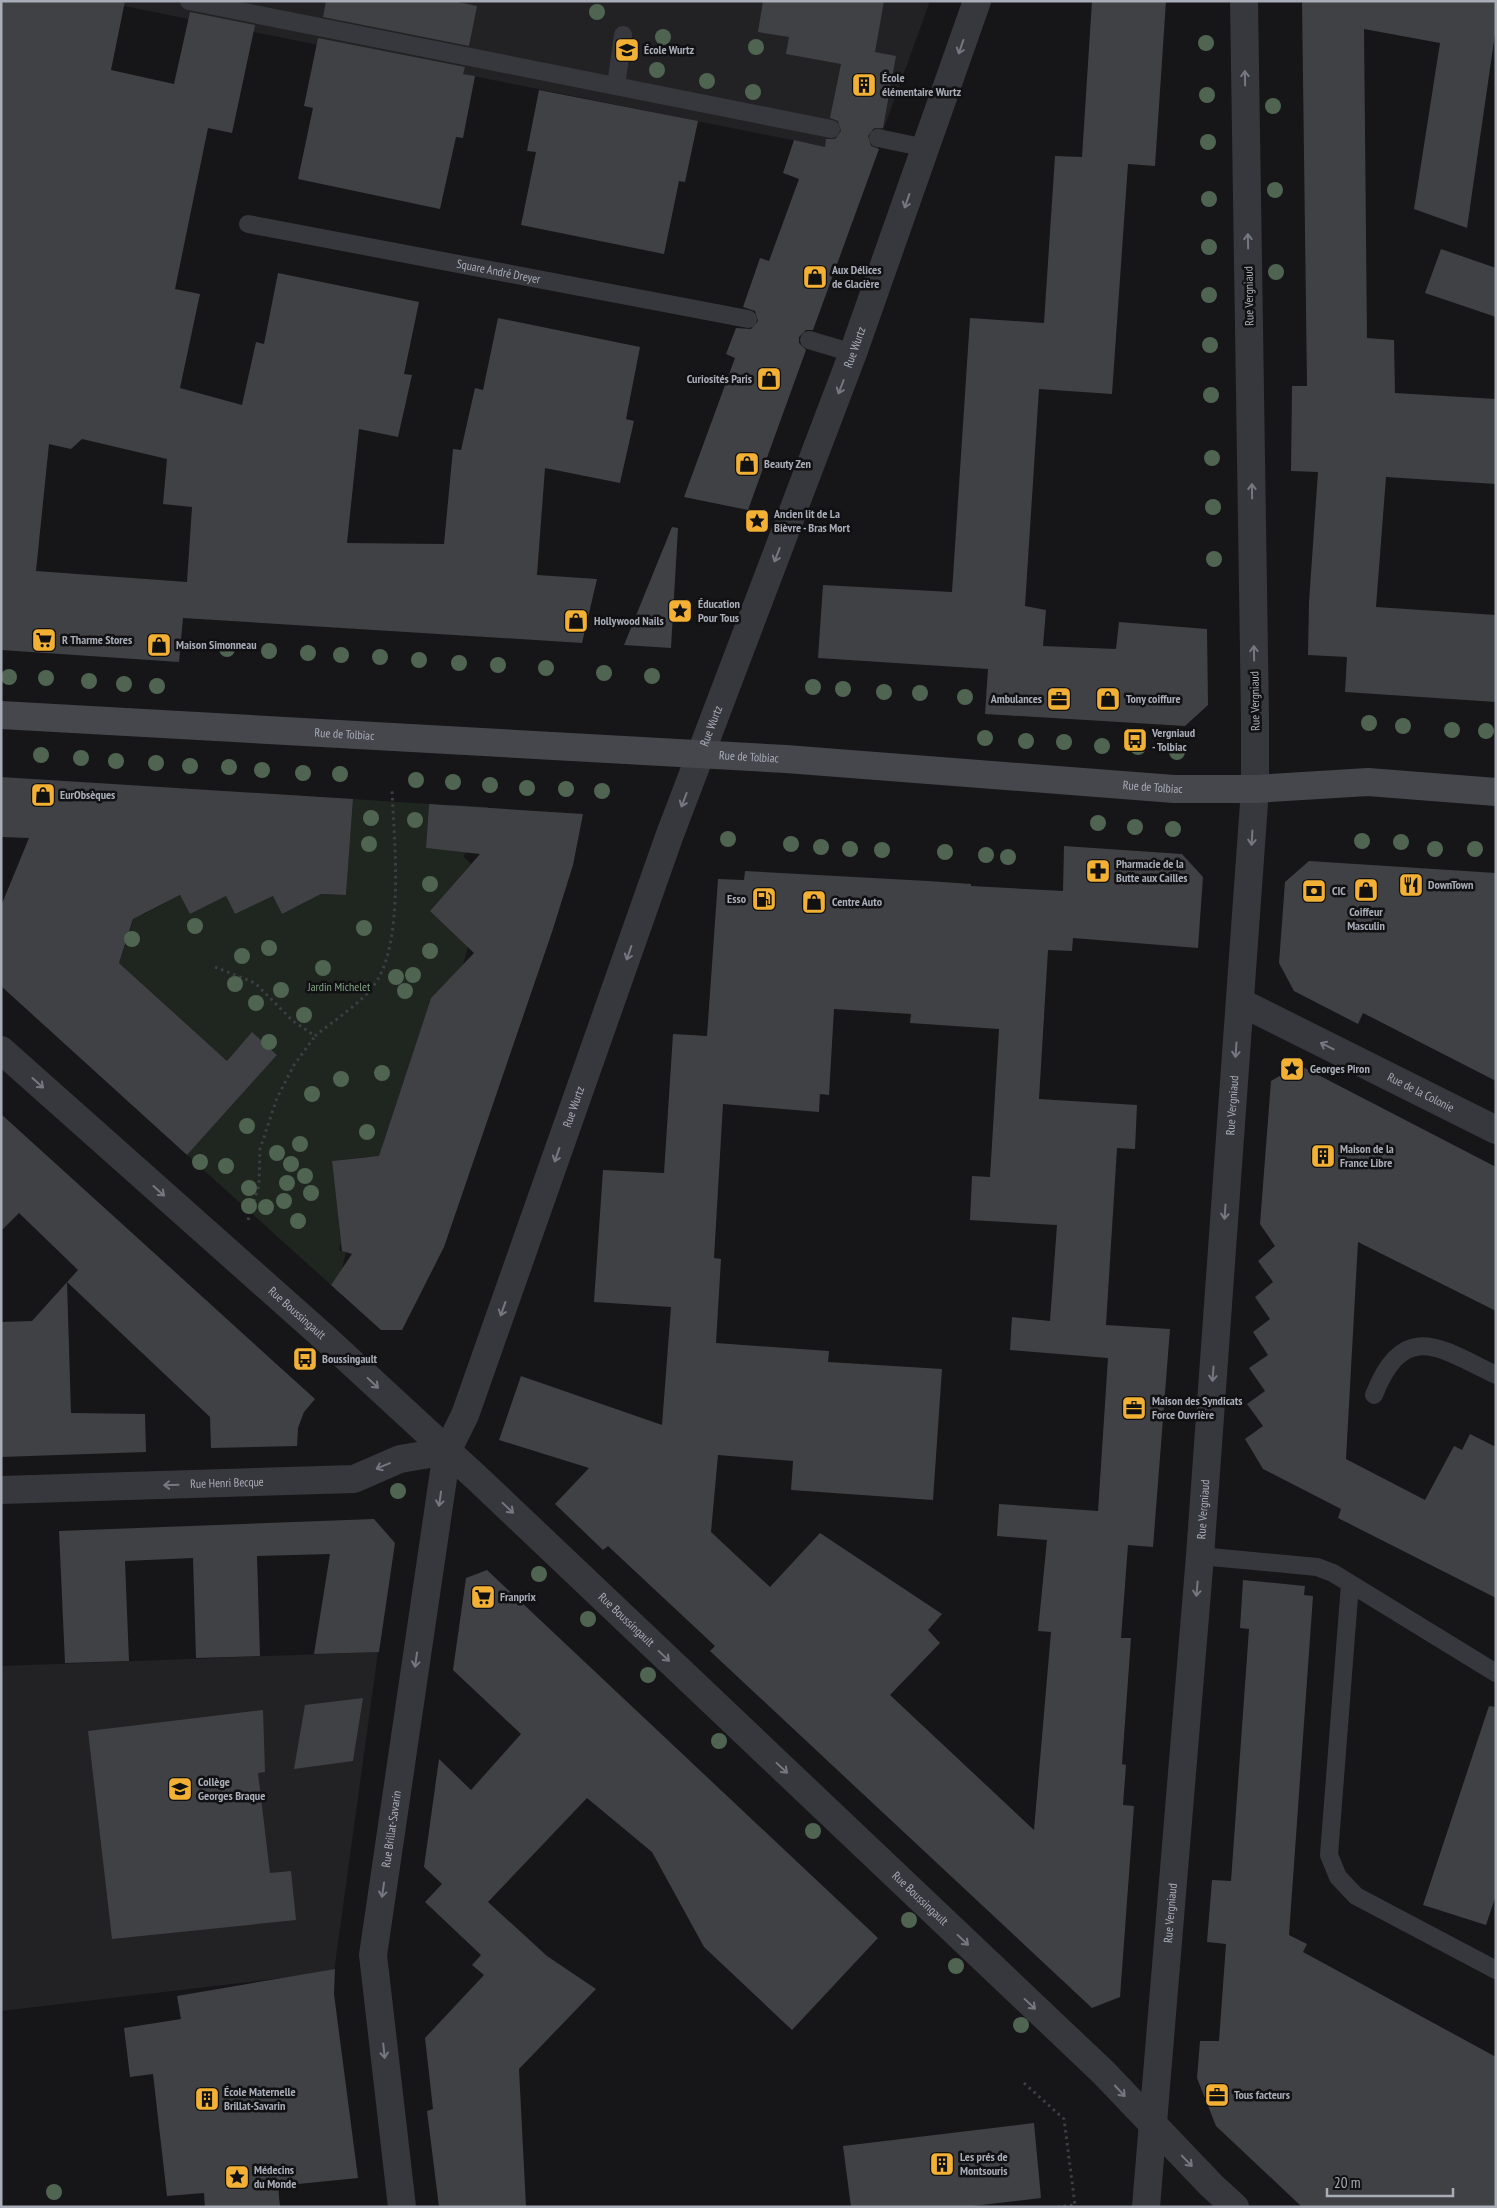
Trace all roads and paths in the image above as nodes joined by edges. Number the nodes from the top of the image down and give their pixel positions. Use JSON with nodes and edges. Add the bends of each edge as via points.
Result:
{"nodes":[{"id":1,"x":189,"y":1,"type":"edge"},
{"id":2,"x":976,"y":1,"type":"edge"},
{"id":3,"x":1244,"y":1,"type":"edge"},
{"id":4,"x":623,"y":35,"type":"dead end"},
{"id":5,"x":616,"y":86,"type":"junction"},
{"id":6,"x":831,"y":128,"type":"dead end"},
{"id":7,"x":878,"y":138,"type":"dead end"},
{"id":8,"x":926,"y":148,"type":"junction"},
{"id":9,"x":248,"y":224,"type":"dead end"},
{"id":10,"x":748,"y":319,"type":"dead end"},
{"id":11,"x":809,"y":340,"type":"dead end"},
{"id":12,"x":854,"y":353,"type":"junction"},
{"id":13,"x":1,"y":714,"type":"edge"},
{"id":14,"x":701,"y":754,"type":"junction"},
{"id":15,"x":1255,"y":789,"type":"junction"},
{"id":16,"x":392,"y":790,"type":"dead end"},
{"id":17,"x":1496,"y":792,"type":"edge"},
{"id":18,"x":215,"y":967,"type":"dead end"},
{"id":19,"x":1240,"y":1002,"type":"junction"},
{"id":20,"x":316,"y":1036,"type":"junction"},
{"id":21,"x":1,"y":1050,"type":"edge"},
{"id":22,"x":1496,"y":1130,"type":"edge"},
{"id":23,"x":248,"y":1220,"type":"dead end"},
{"id":24,"x":1496,"y":1375,"type":"edge"},
{"id":25,"x":1374,"y":1395,"type":"dead end"},
{"id":26,"x":447,"y":1451,"type":"junction"},
{"id":27,"x":1,"y":1490,"type":"edge"},
{"id":28,"x":1200,"y":1556,"type":"junction"},
{"id":29,"x":1350,"y":1584,"type":"junction"},
{"id":30,"x":1496,"y":1673,"type":"edge"},
{"id":31,"x":1496,"y":1970,"type":"edge"},
{"id":32,"x":1024,"y":2083,"type":"dead end"},
{"id":33,"x":1153,"y":2126,"type":"junction"},
{"id":34,"x":402,"y":2207,"type":"edge"},
{"id":35,"x":1056,"y":2207,"type":"edge"},
{"id":36,"x":1146,"y":2207,"type":"edge"},
{"id":37,"x":1234,"y":2207,"type":"edge"}],
"edges":[{"from":1,"to":5,"type":"lane"},
{"from":2,"to":8,"type":"street","name":"Rue Wurtz","one_way":true},
{"from":15,"to":3,"type":"street","name":"Rue Vergniaud","one_way":true},
{"from":4,"to":5,"type":"lane"},
{"from":5,"to":6,"type":"lane"},
{"from":7,"to":8,"type":"lane"},
{"from":8,"to":12,"type":"street","name":"Rue Wurtz","one_way":true},
{"from":9,"to":10,"type":"lane","name":"Square André Dreyer"},
{"from":11,"to":12,"type":"lane"},
{"from":12,"to":14,"type":"street","name":"Rue Wurtz","one_way":true},
{"from":13,"to":14,"type":"main road","name":"Rue de Tolbiac"},
{"from":14,"to":15,"type":"main road","name":"Rue de Tolbiac","via":[[1174,789]]},
{"from":14,"to":26,"type":"street","name":"Rue Wurtz","one_way":true,"via":[[465,1415]]},
{"from":15,"to":17,"type":"main road","name":"Rue de Tolbiac","via":[[1368,782]]},
{"from":15,"to":19,"type":"street","name":"Rue Vergniaud","one_way":true},
{"from":16,"to":20,"type":"path","via":[[397,892],[385,963],[372,988]]},
{"from":18,"to":20,"type":"path","via":[[255,983],[293,1021]]},
{"from":22,"to":19,"type":"street","name":"Rue de la Colonie","one_way":true},
{"from":19,"to":28,"type":"street","name":"Rue Vergniaud","one_way":true},
{"from":20,"to":23,"type":"path","via":[[294,1065],[277,1098],[260,1149],[259,1185]]},
{"from":21,"to":26,"type":"street","name":"Rue Boussingault","one_way":true},
{"from":24,"to":25,"type":"lane","via":[[1441,1348],[1418,1346],[1389,1363]]},
{"from":26,"to":27,"type":"street","name":"Rue Henri Becque","one_way":true,"via":[[400,1459],[354,1479]]},
{"from":26,"to":33,"type":"street","name":"Rue Boussingault","one_way":true,"via":[[1078,2049]]},
{"from":26,"to":34,"type":"street","name":"Rue Brillat-Savarin","one_way":true,"via":[[374,1955]]},
{"from":28,"to":29,"type":"lane","via":[[1317,1567]]},
{"from":28,"to":33,"type":"street","name":"Rue Vergniaud","one_way":true},
{"from":29,"to":30,"type":"lane"},
{"from":29,"to":31,"type":"lane","via":[[1329,1855],[1338,1878],[1356,1896]]},
{"from":32,"to":35,"type":"path","via":[[1064,2118],[1074,2205]]},
{"from":33,"to":36,"type":"street","name":"Rue Vergniaud"},
{"from":33,"to":37,"type":"street","name":"Rue Boussingault","one_way":true}]}
